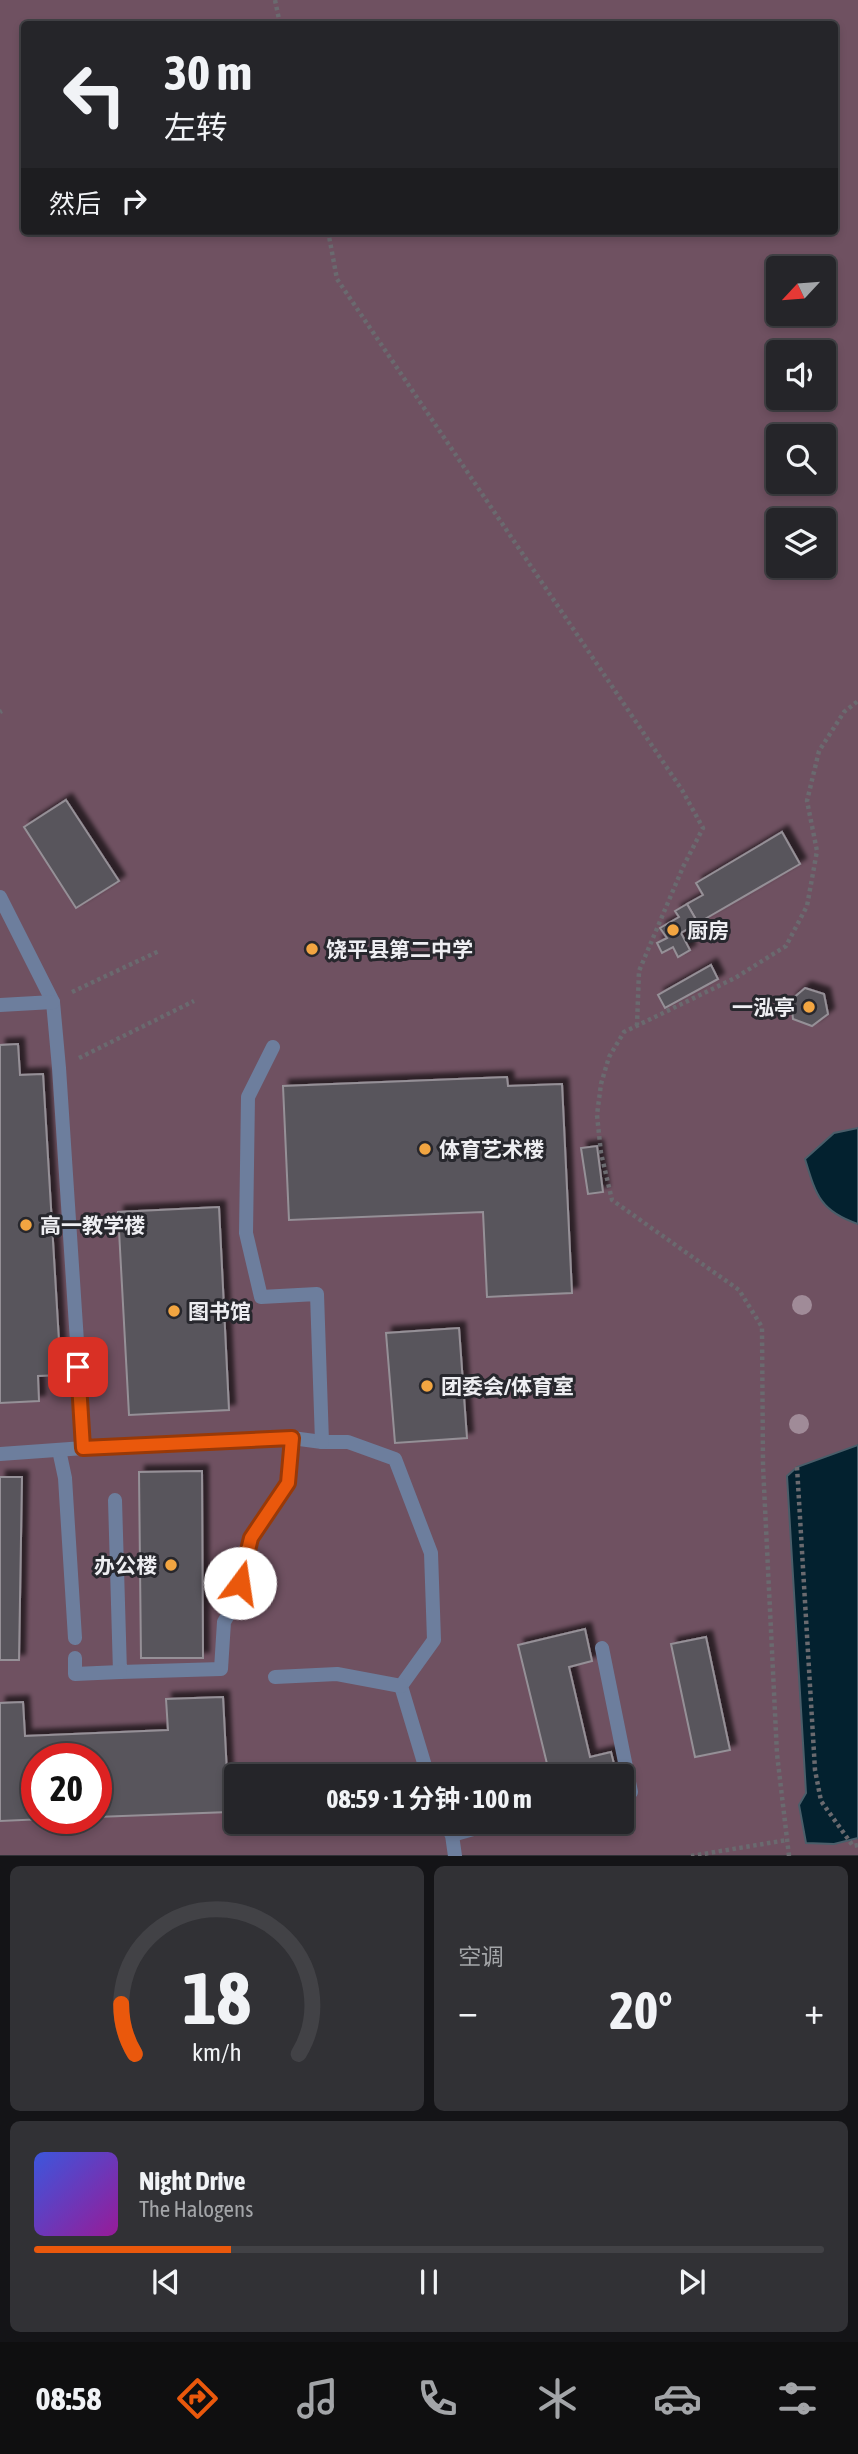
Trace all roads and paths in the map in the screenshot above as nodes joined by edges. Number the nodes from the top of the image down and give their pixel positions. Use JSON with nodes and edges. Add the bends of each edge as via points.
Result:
{"nodes":[{"id":1,"x":275,"y":0,"type":"edge"},
{"id":2,"x":278,"y":21,"type":"edge"},
{"id":3,"x":329,"y":235,"type":"edge"},
{"id":4,"x":858,"y":701,"type":"edge"},
{"id":5,"x":0,"y":897,"type":"edge"},
{"id":6,"x":159,"y":951,"type":"dead end"},
{"id":7,"x":194,"y":1001,"type":"dead end"},
{"id":8,"x":53,"y":1002,"type":"junction"},
{"id":9,"x":0,"y":1005,"type":"edge"},
{"id":10,"x":636,"y":1026,"type":"junction"},
{"id":11,"x":273,"y":1046,"type":"dead end"},
{"id":12,"x":59,"y":1068,"type":"junction"},
{"id":13,"x":292,"y":1438,"type":"junction"},
{"id":14,"x":322,"y":1442,"type":"junction"},
{"id":15,"x":83,"y":1448,"type":"junction"},
{"id":16,"x":59,"y":1450,"type":"junction"},
{"id":17,"x":1,"y":1454,"type":"edge"},
{"id":18,"x":797,"y":1467,"type":"dead end"},
{"id":19,"x":115,"y":1500,"type":"dead end"},
{"id":20,"x":75,"y":1638,"type":"dead end"},
{"id":21,"x":602,"y":1648,"type":"dead end"},
{"id":22,"x":75,"y":1658,"type":"dead end"},
{"id":23,"x":120,"y":1672,"type":"junction"},
{"id":24,"x":275,"y":1677,"type":"dead end"},
{"id":25,"x":401,"y":1685,"type":"junction"},
{"id":26,"x":424,"y":1764,"type":"edge"},
{"id":27,"x":625,"y":1764,"type":"edge"},
{"id":28,"x":450,"y":1834,"type":"edge"},
{"id":29,"x":787,"y":1840,"type":"junction"},
{"id":30,"x":855,"y":1845,"type":"edge"},
{"id":31,"x":455,"y":1856,"type":"edge"},
{"id":32,"x":691,"y":1856,"type":"edge"},
{"id":33,"x":789,"y":1856,"type":"edge"}],
"edges":[{"from":1,"to":2,"type":"path"},
{"from":3,"to":10,"type":"path","via":[[337,279],[682,790],[703,828],[639,971]]},
{"from":4,"to":10,"type":"path","via":[[819,751],[807,801],[817,851],[807,906],[786,946],[735,978]]},
{"from":5,"to":8,"type":"street"},
{"from":6,"to":8,"type":"path"},
{"from":7,"to":12,"type":"path"},
{"from":8,"to":9,"type":"street"},
{"from":8,"to":12,"type":"street"},
{"from":10,"to":29,"type":"path","via":[[624,1032],[609,1057],[601,1084],[597,1115],[612,1200],[739,1290],[762,1327],[763,1466],[777,1754]]},
{"from":11,"to":14,"type":"street","via":[[248,1097],[246,1233],[261,1297],[317,1294]]},
{"from":12,"to":15,"type":"street"},
{"from":13,"to":14,"type":"street"},
{"from":13,"to":15,"type":"street"},
{"from":13,"to":23,"type":"street","via":[[288,1483],[251,1538],[234,1605],[224,1622],[221,1669]]},
{"from":14,"to":25,"type":"street","via":[[348,1442],[395,1459],[431,1553],[434,1640]]},
{"from":15,"to":16,"type":"street"},
{"from":16,"to":17,"type":"street"},
{"from":16,"to":20,"type":"street","via":[[65,1478]]},
{"from":18,"to":30,"type":"path","via":[[815,1770],[821,1801]]},
{"from":19,"to":23,"type":"street"},
{"from":21,"to":27,"type":"street"},
{"from":22,"to":23,"type":"street","via":[[75,1674]]},
{"from":24,"to":25,"type":"street","via":[[337,1674]]},
{"from":25,"to":26,"type":"street"},
{"from":28,"to":31,"type":"street"},
{"from":29,"to":32,"type":"path"},
{"from":29,"to":33,"type":"path"}]}
